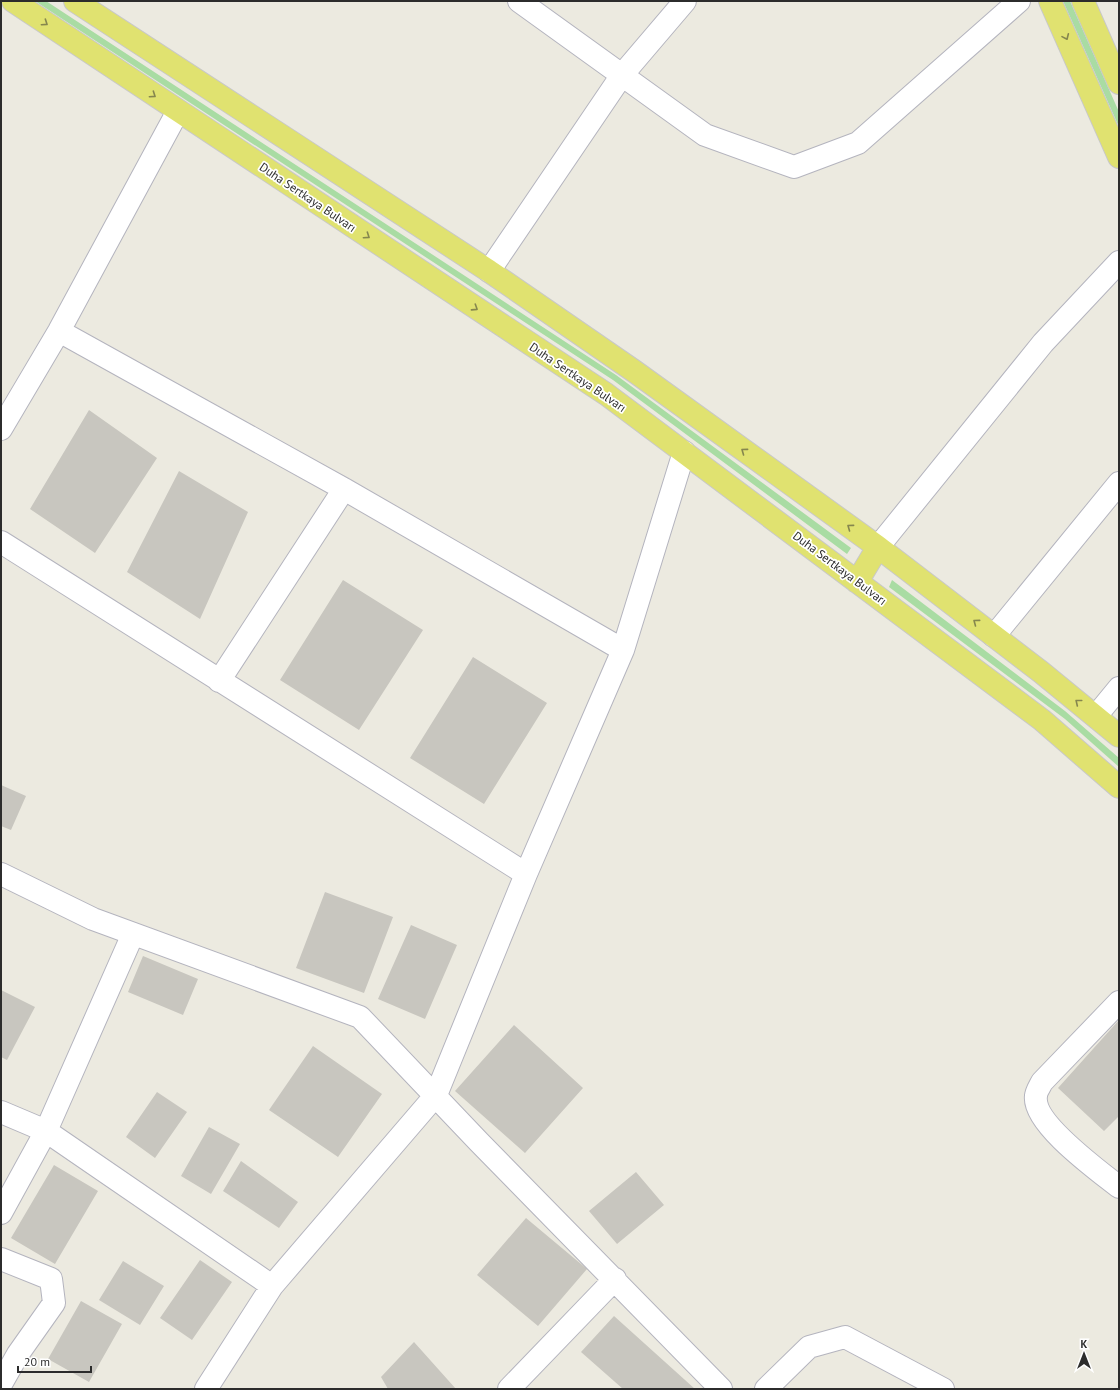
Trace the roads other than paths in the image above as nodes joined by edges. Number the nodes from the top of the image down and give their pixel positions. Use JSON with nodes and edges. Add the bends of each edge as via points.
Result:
{"nodes":[{"id":1,"x":13,"y":1,"type":"edge"},
{"id":2,"x":75,"y":1,"type":"edge"},
{"id":3,"x":519,"y":1,"type":"edge"},
{"id":4,"x":686,"y":1,"type":"edge"},
{"id":5,"x":1019,"y":1,"type":"edge"},
{"id":6,"x":1050,"y":1,"type":"edge"},
{"id":7,"x":1082,"y":1,"type":"edge"},
{"id":8,"x":622,"y":75,"type":"junction"},
{"id":9,"x":1119,"y":83,"type":"edge"},
{"id":10,"x":178,"y":111,"type":"junction"},
{"id":11,"x":1119,"y":157,"type":"edge"},
{"id":12,"x":1119,"y":262,"type":"edge"},
{"id":13,"x":489,"y":271,"type":"junction"},
{"id":14,"x":59,"y":331,"type":"junction"},
{"id":15,"x":1,"y":429,"type":"edge"},
{"id":16,"x":684,"y":452,"type":"junction"},
{"id":17,"x":1119,"y":482,"type":"edge"},
{"id":18,"x":344,"y":488,"type":"junction"},
{"id":19,"x":1,"y":542,"type":"edge"},
{"id":20,"x":878,"y":547,"type":"junction"},
{"id":21,"x":857,"y":582,"type":"junction"},
{"id":22,"x":994,"y":636,"type":"junction"},
{"id":23,"x":623,"y":650,"type":"junction"},
{"id":24,"x":219,"y":681,"type":"junction"},
{"id":25,"x":1119,"y":688,"type":"edge"},
{"id":26,"x":1096,"y":716,"type":"junction"},
{"id":27,"x":1119,"y":736,"type":"edge"},
{"id":28,"x":1119,"y":787,"type":"edge"},
{"id":29,"x":1,"y":874,"type":"edge"},
{"id":30,"x":526,"y":874,"type":"junction"},
{"id":31,"x":133,"y":934,"type":"junction"},
{"id":32,"x":1119,"y":1002,"type":"edge"},
{"id":33,"x":436,"y":1096,"type":"junction"},
{"id":34,"x":1,"y":1112,"type":"edge"},
{"id":35,"x":46,"y":1131,"type":"junction"},
{"id":36,"x":1119,"y":1187,"type":"edge"},
{"id":37,"x":1,"y":1213,"type":"edge"},
{"id":38,"x":1,"y":1259,"type":"edge"},
{"id":39,"x":614,"y":1279,"type":"junction"},
{"id":40,"x":272,"y":1286,"type":"junction"},
{"id":41,"x":1,"y":1384,"type":"edge"},
{"id":42,"x":206,"y":1389,"type":"edge"},
{"id":43,"x":510,"y":1389,"type":"edge"},
{"id":44,"x":721,"y":1389,"type":"edge"},
{"id":45,"x":766,"y":1389,"type":"edge"},
{"id":46,"x":943,"y":1389,"type":"edge"}],
"edges":[{"from":1,"to":10,"type":"main road","name":"Duha Sertkaya Bulvarı","one_way":true},
{"from":2,"to":13,"type":"main road"},
{"from":3,"to":8,"type":"street"},
{"from":4,"to":8,"type":"street"},
{"from":5,"to":8,"type":"street","via":[[858,143],[794,167],[705,135]]},
{"from":6,"to":11,"type":"main road","one_way":true},
{"from":7,"to":9,"type":"main road"},
{"from":8,"to":13,"type":"street"},
{"from":10,"to":14,"type":"street"},
{"from":10,"to":16,"type":"main road","name":"Duha Sertkaya Bulvarı","one_way":true,"via":[[606,394]]},
{"from":12,"to":20,"type":"street","via":[[1043,343]]},
{"from":20,"to":13,"type":"main road","one_way":true,"via":[[634,371]]},
{"from":14,"to":15,"type":"street"},
{"from":14,"to":18,"type":"street"},
{"from":16,"to":21,"type":"main road","name":"Duha Sertkaya Bulvarı"},
{"from":16,"to":23,"type":"street"},
{"from":17,"to":22,"type":"street"},
{"from":18,"to":23,"type":"street"},
{"from":18,"to":24,"type":"street"},
{"from":19,"to":24,"type":"street"},
{"from":20,"to":21,"type":"main road"},
{"from":22,"to":20,"type":"main road","one_way":true},
{"from":21,"to":28,"type":"main road","name":"Duha Sertkaya Bulvarı","via":[[1042,720]]},
{"from":26,"to":22,"type":"main road","one_way":true},
{"from":23,"to":30,"type":"street"},
{"from":24,"to":30,"type":"street"},
{"from":25,"to":26,"type":"street"},
{"from":26,"to":27,"type":"main road"},
{"from":29,"to":31,"type":"street","via":[[93,919]]},
{"from":30,"to":33,"type":"street"},
{"from":31,"to":33,"type":"street","via":[[360,1017]]},
{"from":31,"to":35,"type":"street"},
{"from":32,"to":36,"type":"street","via":[[1042,1082],[1036,1096],[1038,1110],[1048,1125]]},
{"from":33,"to":39,"type":"street"},
{"from":33,"to":40,"type":"street"},
{"from":34,"to":35,"type":"street"},
{"from":35,"to":37,"type":"street"},
{"from":35,"to":40,"type":"street"},
{"from":38,"to":41,"type":"street","via":[[51,1279],[54,1303],[18,1354]]},
{"from":39,"to":43,"type":"street"},
{"from":39,"to":44,"type":"street"},
{"from":40,"to":42,"type":"street"},
{"from":45,"to":46,"type":"street","via":[[809,1347],[845,1337]]}]}
